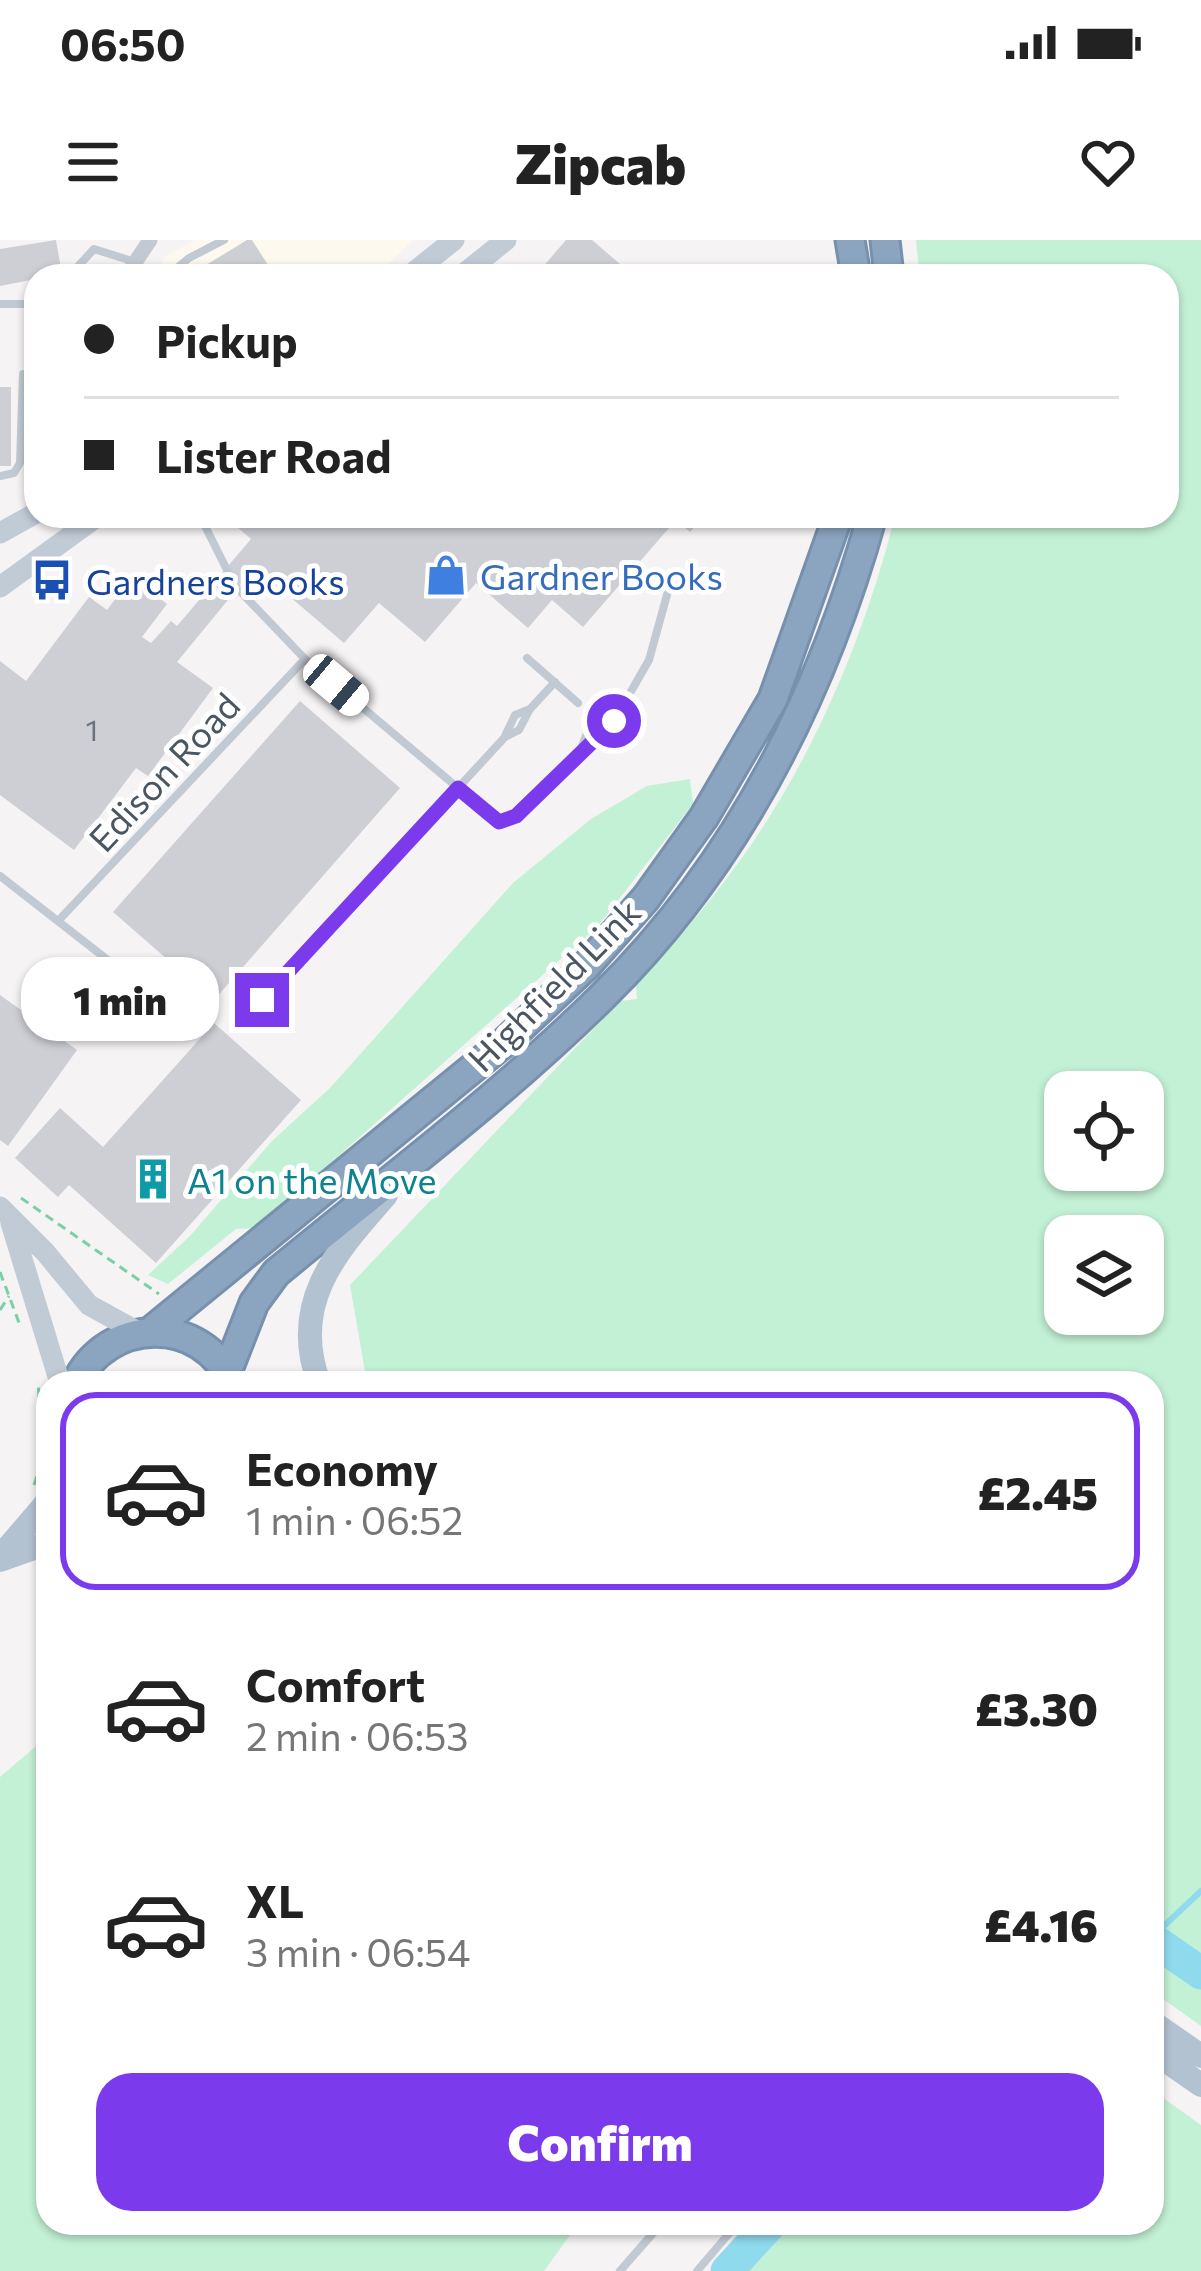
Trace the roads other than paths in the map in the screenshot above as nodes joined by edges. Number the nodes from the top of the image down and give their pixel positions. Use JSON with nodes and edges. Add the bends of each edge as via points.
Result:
{"nodes":[{"id":1,"x":224,"y":240,"type":"edge"},
{"id":2,"x":454,"y":240,"type":"edge"},
{"id":3,"x":506,"y":240,"type":"edge"},
{"id":4,"x":81,"y":264,"type":"edge"},
{"id":5,"x":120,"y":264,"type":"edge"},
{"id":6,"x":182,"y":264,"type":"edge"},
{"id":7,"x":424,"y":264,"type":"edge"},
{"id":8,"x":476,"y":264,"type":"edge"},
{"id":9,"x":23,"y":374,"type":"dead end"},
{"id":10,"x":0,"y":476,"type":"edge"},
{"id":11,"x":81,"y":528,"type":"edge"},
{"id":12,"x":206,"y":528,"type":"edge"},
{"id":13,"x":834,"y":528,"type":"edge"},
{"id":14,"x":869,"y":528,"type":"edge"},
{"id":15,"x":670,"y":584,"type":"dead end"},
{"id":16,"x":0,"y":587,"type":"edge"},
{"id":17,"x":526,"y":658,"type":"dead end"},
{"id":18,"x":305,"y":659,"type":"junction"},
{"id":19,"x":555,"y":682,"type":"junction"},
{"id":20,"x":578,"y":704,"type":"dead end"},
{"id":21,"x":458,"y":788,"type":"junction"},
{"id":22,"x":0,"y":876,"type":"edge"},
{"id":23,"x":59,"y":920,"type":"junction"},
{"id":24,"x":262,"y":1000,"type":"dead end"},
{"id":25,"x":177,"y":1014,"type":"dead end"},
{"id":26,"x":419,"y":1156,"type":"junction"},
{"id":27,"x":5,"y":1213,"type":"edge"},
{"id":28,"x":145,"y":1331,"type":"junction"},
{"id":29,"x":56,"y":1371,"type":"edge"},
{"id":30,"x":84,"y":1371,"type":"edge"},
{"id":31,"x":224,"y":1371,"type":"edge"},
{"id":32,"x":230,"y":1371,"type":"edge"},
{"id":33,"x":317,"y":1371,"type":"edge"},
{"id":34,"x":36,"y":1504,"type":"edge"},
{"id":35,"x":36,"y":1547,"type":"edge"},
{"id":36,"x":0,"y":1558,"type":"edge"},
{"id":37,"x":1164,"y":2030,"type":"edge"},
{"id":38,"x":1201,"y":2056,"type":"edge"},
{"id":39,"x":1164,"y":2059,"type":"edge"},
{"id":40,"x":1201,"y":2084,"type":"edge"},
{"id":41,"x":652,"y":2235,"type":"edge"},
{"id":42,"x":728,"y":2235,"type":"edge"},
{"id":43,"x":620,"y":2271,"type":"edge"},
{"id":44,"x":697,"y":2271,"type":"edge"}],
"edges":[{"from":1,"to":6,"type":"lane"},
{"from":2,"to":7,"type":"street"},
{"from":3,"to":8,"type":"street"},
{"from":4,"to":5,"type":"lane","via":[[94,249]]},
{"from":9,"to":10,"type":"lane","via":[[20,464]]},
{"from":11,"to":16,"type":"street"},
{"from":12,"to":18,"type":"lane","via":[[235,586]]},
{"from":13,"to":28,"type":"highway","name":"Highfield Link","via":[[773,699],[646,898],[506,1041]]},
{"from":14,"to":26,"type":"highway","name":"Highfield Link","via":[[802,713],[712,866],[605,994]]},
{"from":15,"to":21,"type":"lane","via":[[629,698],[516,816],[499,822]]},
{"from":17,"to":19,"type":"lane"},
{"from":18,"to":21,"type":"lane"},
{"from":18,"to":23,"type":"lane","name":"Edison Road"},
{"from":19,"to":20,"type":"lane"},
{"from":19,"to":21,"type":"lane"},
{"from":21,"to":24,"type":"lane"},
{"from":22,"to":23,"type":"lane"},
{"from":23,"to":25,"type":"lane"},
{"from":26,"to":32,"type":"highway","name":"Highfield Link","via":[[276,1273],[240,1331]]},
{"from":26,"to":33,"type":"main road","via":[[327,1265],[310,1339]]},
{"from":27,"to":28,"type":"street","via":[[89,1305]]},
{"from":27,"to":29,"type":"street"},
{"from":28,"to":30,"type":"highway","name":"Highfield Link","via":[[116,1339]]},
{"from":28,"to":31,"type":"highway","via":[[193,1340]]},
{"from":34,"to":36,"type":"main road"},
{"from":35,"to":36,"type":"main road"},
{"from":37,"to":38,"type":"main road"},
{"from":39,"to":40,"type":"main road"},
{"from":41,"to":43,"type":"lane"},
{"from":42,"to":44,"type":"lane"}]}
